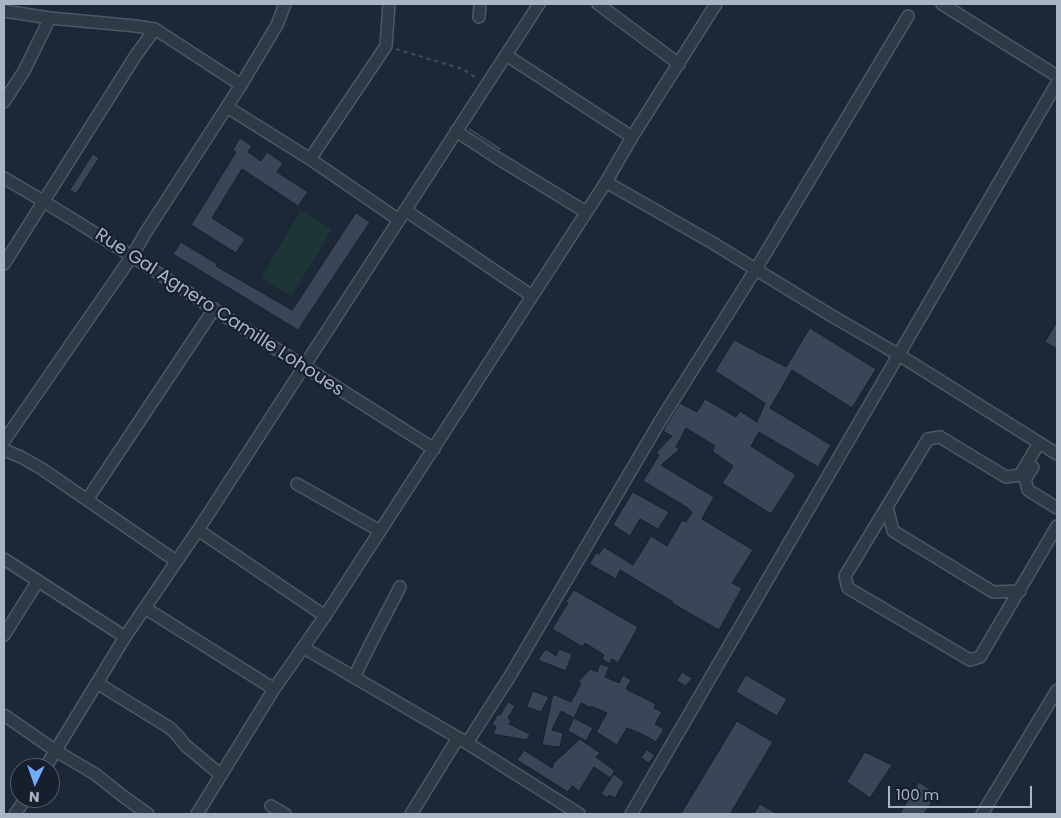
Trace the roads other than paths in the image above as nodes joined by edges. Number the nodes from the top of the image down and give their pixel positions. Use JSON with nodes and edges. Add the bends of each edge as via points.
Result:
{"nodes":[{"id":1,"x":285,"y":4,"type":"edge"},
{"id":2,"x":389,"y":4,"type":"edge"},
{"id":3,"x":480,"y":4,"type":"edge"},
{"id":4,"x":538,"y":4,"type":"edge"},
{"id":5,"x":598,"y":4,"type":"edge"},
{"id":6,"x":716,"y":4,"type":"edge"},
{"id":7,"x":942,"y":4,"type":"edge"},
{"id":8,"x":4,"y":11,"type":"edge"},
{"id":9,"x":908,"y":16,"type":"dead end"},
{"id":10,"x":479,"y":17,"type":"dead end"},
{"id":11,"x":50,"y":18,"type":"junction"},
{"id":12,"x":155,"y":28,"type":"junction"},
{"id":13,"x":506,"y":55,"type":"junction"},
{"id":14,"x":679,"y":64,"type":"junction"},
{"id":15,"x":1057,"y":76,"type":"edge"},
{"id":16,"x":1057,"y":83,"type":"edge"},
{"id":17,"x":241,"y":85,"type":"junction"},
{"id":18,"x":4,"y":102,"type":"edge"},
{"id":19,"x":227,"y":107,"type":"junction"},
{"id":20,"x":456,"y":131,"type":"junction"},
{"id":21,"x":632,"y":137,"type":"junction"},
{"id":22,"x":310,"y":159,"type":"junction"},
{"id":23,"x":4,"y":178,"type":"edge"},
{"id":24,"x":606,"y":182,"type":"junction"},
{"id":25,"x":44,"y":202,"type":"junction"},
{"id":26,"x":586,"y":212,"type":"junction"},
{"id":27,"x":402,"y":215,"type":"junction"},
{"id":28,"x":132,"y":256,"type":"junction"},
{"id":29,"x":4,"y":264,"type":"edge"},
{"id":30,"x":756,"y":269,"type":"junction"},
{"id":31,"x":532,"y":296,"type":"junction"},
{"id":32,"x":214,"y":309,"type":"junction"},
{"id":33,"x":899,"y":355,"type":"junction"},
{"id":34,"x":303,"y":366,"type":"junction"},
{"id":35,"x":4,"y":441,"type":"edge"},
{"id":36,"x":1042,"y":444,"type":"junction"},
{"id":37,"x":434,"y":449,"type":"junction"},
{"id":38,"x":4,"y":450,"type":"edge"},
{"id":39,"x":1057,"y":454,"type":"edge"},
{"id":40,"x":297,"y":484,"type":"dead end"},
{"id":41,"x":87,"y":500,"type":"junction"},
{"id":42,"x":887,"y":507,"type":"junction"},
{"id":43,"x":1057,"y":508,"type":"edge"},
{"id":44,"x":1057,"y":526,"type":"edge"},
{"id":45,"x":198,"y":530,"type":"junction"},
{"id":46,"x":380,"y":531,"type":"junction"},
{"id":47,"x":4,"y":559,"type":"edge"},
{"id":48,"x":176,"y":561,"type":"junction"},
{"id":49,"x":38,"y":581,"type":"junction"},
{"id":50,"x":400,"y":587,"type":"dead end"},
{"id":51,"x":1020,"y":590,"type":"junction"},
{"id":52,"x":145,"y":608,"type":"junction"},
{"id":53,"x":325,"y":616,"type":"junction"},
{"id":54,"x":4,"y":634,"type":"edge"},
{"id":55,"x":125,"y":637,"type":"junction"},
{"id":56,"x":304,"y":648,"type":"junction"},
{"id":57,"x":354,"y":677,"type":"junction"},
{"id":58,"x":98,"y":683,"type":"junction"},
{"id":59,"x":274,"y":689,"type":"junction"},
{"id":60,"x":1057,"y":690,"type":"edge"},
{"id":61,"x":4,"y":715,"type":"edge"},
{"id":62,"x":463,"y":740,"type":"junction"},
{"id":63,"x":56,"y":751,"type":"junction"},
{"id":64,"x":51,"y":758,"type":"edge"},
{"id":65,"x":221,"y":775,"type":"junction"},
{"id":66,"x":271,"y":806,"type":"dead end"},
{"id":67,"x":148,"y":814,"type":"edge"},
{"id":68,"x":197,"y":814,"type":"edge"},
{"id":69,"x":285,"y":814,"type":"edge"},
{"id":70,"x":411,"y":814,"type":"edge"},
{"id":71,"x":579,"y":814,"type":"edge"},
{"id":72,"x":631,"y":814,"type":"edge"},
{"id":73,"x":982,"y":814,"type":"edge"}],
"edges":[{"from":1,"to":17,"type":"street","via":[[277,25]]},
{"from":2,"to":22,"type":"street","via":[[386,46]]},
{"from":3,"to":10,"type":"street"},
{"from":4,"to":13,"type":"street"},
{"from":5,"to":14,"type":"street"},
{"from":6,"to":14,"type":"street"},
{"from":7,"to":15,"type":"street"},
{"from":8,"to":11,"type":"street"},
{"from":9,"to":30,"type":"street"},
{"from":11,"to":12,"type":"street"},
{"from":11,"to":18,"type":"street"},
{"from":12,"to":17,"type":"street"},
{"from":12,"to":25,"type":"street"},
{"from":13,"to":20,"type":"street"},
{"from":13,"to":21,"type":"street"},
{"from":14,"to":21,"type":"street"},
{"from":16,"to":33,"type":"street"},
{"from":17,"to":19,"type":"street"},
{"from":19,"to":22,"type":"street"},
{"from":19,"to":28,"type":"street"},
{"from":20,"to":26,"type":"street"},
{"from":20,"to":27,"type":"street"},
{"from":21,"to":24,"type":"street"},
{"from":22,"to":27,"type":"street"},
{"from":23,"to":25,"type":"street","name":"Rue Gal Agnero Camille Lohoues"},
{"from":24,"to":26,"type":"street"},
{"from":24,"to":30,"type":"street"},
{"from":25,"to":28,"type":"street","name":"Rue Gal Agnero Camille Lohoues"},
{"from":25,"to":29,"type":"street"},
{"from":26,"to":31,"type":"street"},
{"from":27,"to":31,"type":"street"},
{"from":27,"to":34,"type":"street"},
{"from":28,"to":32,"type":"street","name":"Rue Gal Agnero Camille Lohoues"},
{"from":28,"to":35,"type":"street"},
{"from":30,"to":33,"type":"street"},
{"from":30,"to":62,"type":"street","via":[[659,423],[510,676]]},
{"from":31,"to":37,"type":"street"},
{"from":32,"to":34,"type":"street","name":"Rue Gal Agnero Camille Lohoues"},
{"from":32,"to":41,"type":"street"},
{"from":33,"to":36,"type":"street"},
{"from":33,"to":72,"type":"street"},
{"from":34,"to":37,"type":"street","name":"Rue Gal Agnero Camille Lohoues"},
{"from":34,"to":45,"type":"street"},
{"from":36,"to":39,"type":"street"},
{"from":36,"to":42,"type":"street","via":[[1020,475],[1006,477],[940,437],[928,439]]},
{"from":36,"to":43,"type":"street","via":[[1025,479],[1028,490]]},
{"from":37,"to":46,"type":"street"},
{"from":38,"to":41,"type":"street","via":[[21,457]]},
{"from":40,"to":46,"type":"street"},
{"from":41,"to":48,"type":"street"},
{"from":42,"to":51,"type":"street","via":[[893,531],[993,592]]},
{"from":42,"to":51,"type":"street","via":[[845,576],[848,588],[970,660],[980,657]]},
{"from":44,"to":51,"type":"street"},
{"from":45,"to":48,"type":"street"},
{"from":45,"to":53,"type":"street"},
{"from":46,"to":53,"type":"street"},
{"from":47,"to":49,"type":"street"},
{"from":48,"to":52,"type":"street"},
{"from":49,"to":54,"type":"street"},
{"from":49,"to":55,"type":"street"},
{"from":50,"to":57,"type":"street"},
{"from":52,"to":55,"type":"street"},
{"from":52,"to":59,"type":"street"},
{"from":53,"to":56,"type":"street"},
{"from":55,"to":58,"type":"street"},
{"from":56,"to":57,"type":"street"},
{"from":56,"to":59,"type":"street"},
{"from":57,"to":62,"type":"street"},
{"from":58,"to":63,"type":"street"},
{"from":58,"to":65,"type":"street","via":[[170,728]]},
{"from":59,"to":65,"type":"street"},
{"from":60,"to":73,"type":"street"},
{"from":61,"to":63,"type":"street"},
{"from":62,"to":70,"type":"street"},
{"from":62,"to":71,"type":"street"},
{"from":63,"to":64,"type":"street"},
{"from":63,"to":67,"type":"street","via":[[95,774]]},
{"from":65,"to":68,"type":"street"},
{"from":66,"to":69,"type":"street"}]}
